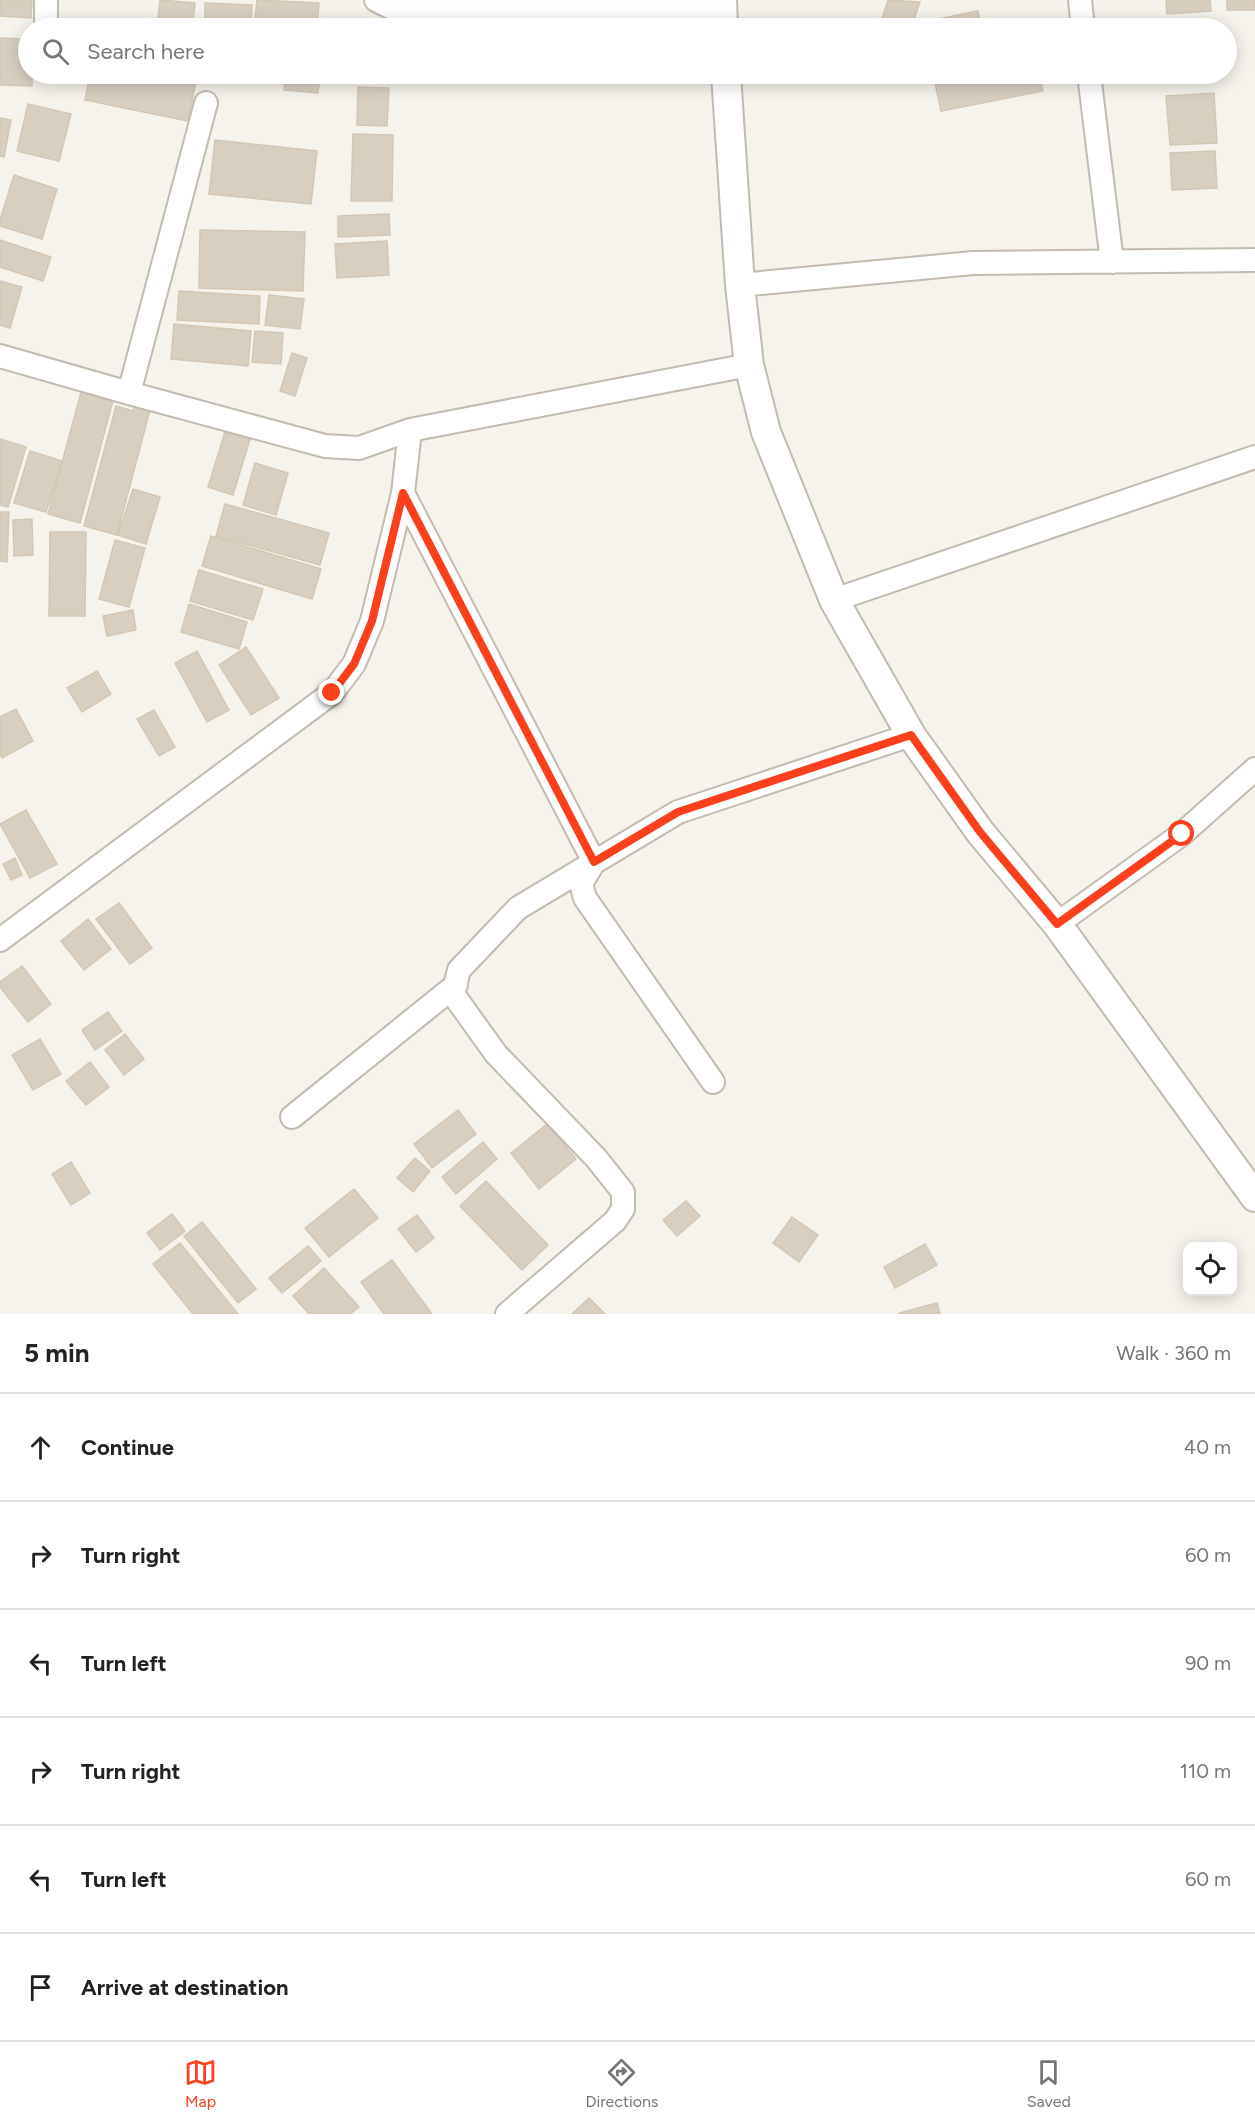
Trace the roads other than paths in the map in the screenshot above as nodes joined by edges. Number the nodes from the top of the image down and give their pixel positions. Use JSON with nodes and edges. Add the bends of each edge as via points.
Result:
{"nodes":[{"id":1,"x":46,"y":0,"type":"edge"},
{"id":2,"x":376,"y":0,"type":"edge"},
{"id":3,"x":1080,"y":0,"type":"edge"},
{"id":4,"x":722,"y":12,"type":"edge"},
{"id":5,"x":46,"y":18,"type":"edge"},
{"id":6,"x":1082,"y":18,"type":"edge"},
{"id":7,"x":727,"y":84,"type":"edge"},
{"id":8,"x":1090,"y":84,"type":"edge"},
{"id":9,"x":206,"y":103,"type":"dead end"},
{"id":10,"x":1255,"y":260,"type":"edge"},
{"id":11,"x":1113,"y":262,"type":"junction"},
{"id":12,"x":740,"y":285,"type":"junction"},
{"id":13,"x":0,"y":356,"type":"edge"},
{"id":14,"x":749,"y":365,"type":"junction"},
{"id":15,"x":129,"y":393,"type":"junction"},
{"id":16,"x":410,"y":430,"type":"junction"},
{"id":17,"x":1255,"y":457,"type":"edge"},
{"id":18,"x":403,"y":493,"type":"junction"},
{"id":19,"x":834,"y":600,"type":"junction"},
{"id":20,"x":911,"y":735,"type":"junction"},
{"id":21,"x":1255,"y":769,"type":"edge"},
{"id":22,"x":594,"y":862,"type":"junction"},
{"id":23,"x":1057,"y":924,"type":"junction"},
{"id":24,"x":0,"y":940,"type":"edge"},
{"id":25,"x":456,"y":985,"type":"junction"},
{"id":26,"x":713,"y":1082,"type":"dead end"},
{"id":27,"x":292,"y":1117,"type":"dead end"},
{"id":28,"x":1255,"y":1197,"type":"edge"},
{"id":29,"x":507,"y":1314,"type":"edge"}],
"edges":[{"from":1,"to":5,"type":"street"},
{"from":2,"to":4,"type":"street","via":[[396,10]]},
{"from":3,"to":6,"type":"street"},
{"from":7,"to":12,"type":"street"},
{"from":8,"to":11,"type":"street"},
{"from":9,"to":15,"type":"street"},
{"from":10,"to":11,"type":"street"},
{"from":11,"to":12,"type":"street","via":[[973,263]]},
{"from":12,"to":14,"type":"street"},
{"from":13,"to":15,"type":"street"},
{"from":14,"to":16,"type":"street"},
{"from":14,"to":19,"type":"street","via":[[766,432]]},
{"from":15,"to":16,"type":"street","via":[[325,446],[359,448]]},
{"from":16,"to":18,"type":"street"},
{"from":17,"to":19,"type":"street"},
{"from":18,"to":22,"type":"street"},
{"from":18,"to":24,"type":"street","via":[[372,621],[354,664],[332,693]]},
{"from":19,"to":20,"type":"street"},
{"from":20,"to":22,"type":"street","via":[[678,812]]},
{"from":20,"to":23,"type":"street","via":[[980,832]]},
{"from":21,"to":23,"type":"street","via":[[1182,834]]},
{"from":22,"to":25,"type":"street","via":[[518,908],[459,970]]},
{"from":22,"to":26,"type":"street","via":[[581,884],[585,898]]},
{"from":23,"to":28,"type":"street"},
{"from":25,"to":27,"type":"street"},
{"from":25,"to":29,"type":"street","via":[[453,994],[496,1054],[596,1158],[623,1192],[623,1209],[615,1221]]}]}
